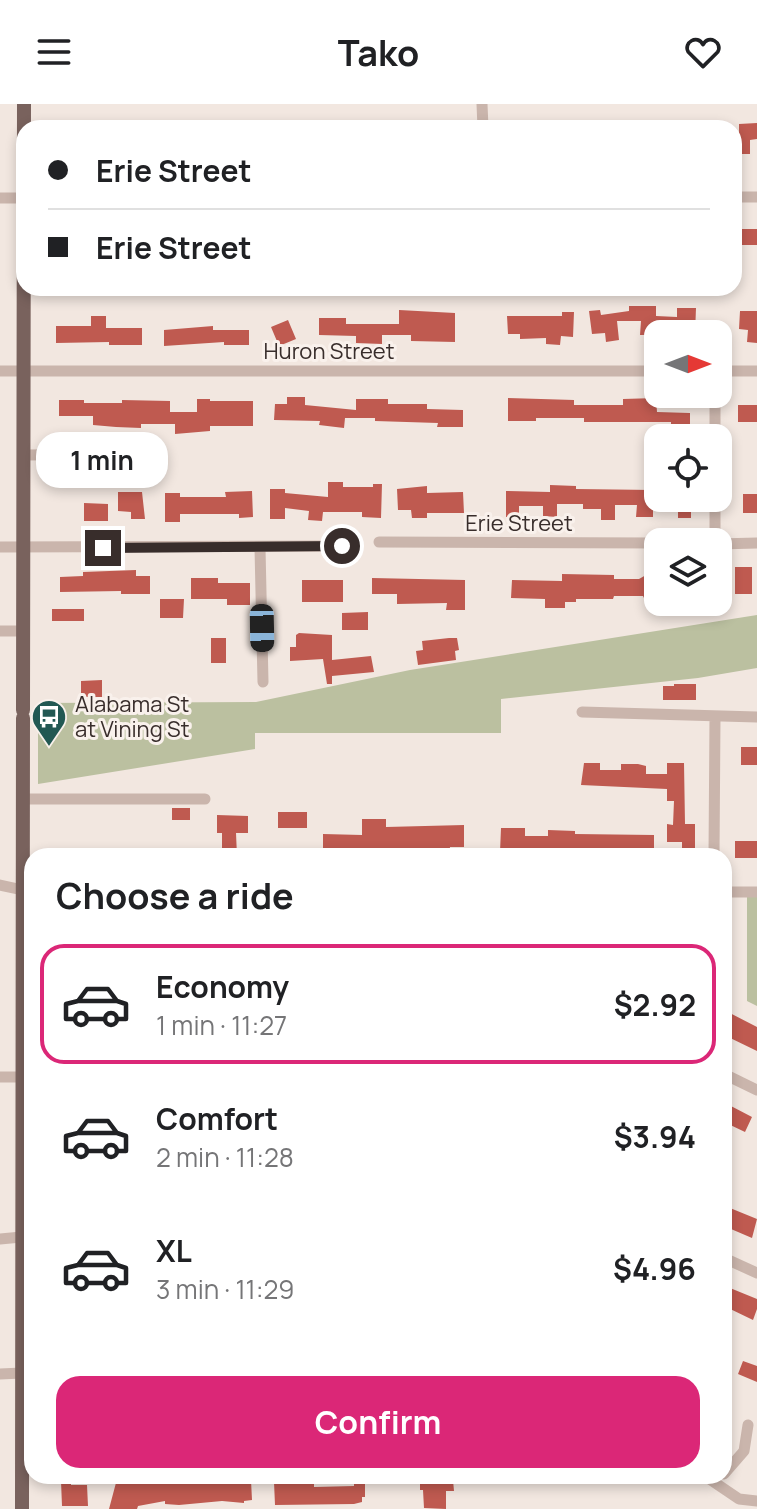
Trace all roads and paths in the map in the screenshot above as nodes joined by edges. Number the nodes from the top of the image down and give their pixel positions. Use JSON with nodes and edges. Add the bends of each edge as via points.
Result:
{"nodes":[{"id":1,"x":24,"y":296,"type":"edge"},
{"id":2,"x":0,"y":371,"type":"edge"},
{"id":3,"x":24,"y":371,"type":"junction"},
{"id":4,"x":644,"y":371,"type":"edge"},
{"id":5,"x":732,"y":371,"type":"edge"},
{"id":6,"x":757,"y":371,"type":"edge"},
{"id":7,"x":160,"y":454,"type":"dead end"},
{"id":8,"x":24,"y":455,"type":"junction"},
{"id":9,"x":379,"y":542,"type":"dead end"},
{"id":10,"x":644,"y":543,"type":"edge"},
{"id":11,"x":732,"y":543,"type":"edge"},
{"id":12,"x":757,"y":543,"type":"edge"},
{"id":13,"x":342,"y":546,"type":"dead end"},
{"id":14,"x":0,"y":547,"type":"edge"},
{"id":15,"x":24,"y":548,"type":"junction"},
{"id":16,"x":260,"y":548,"type":"junction"},
{"id":17,"x":0,"y":631,"type":"edge"},
{"id":18,"x":23,"y":631,"type":"junction"},
{"id":19,"x":263,"y":682,"type":"dead end"},
{"id":20,"x":582,"y":712,"type":"dead end"},
{"id":21,"x":715,"y":717,"type":"junction"},
{"id":22,"x":757,"y":717,"type":"edge"},
{"id":23,"x":23,"y":799,"type":"junction"},
{"id":24,"x":205,"y":799,"type":"dead end"},
{"id":25,"x":26,"y":848,"type":"edge"},
{"id":26,"x":714,"y":848,"type":"edge"},
{"id":27,"x":0,"y":885,"type":"edge"},
{"id":28,"x":24,"y":891,"type":"edge"},
{"id":29,"x":732,"y":892,"type":"edge"},
{"id":30,"x":757,"y":892,"type":"edge"},
{"id":31,"x":24,"y":1040,"type":"edge"},
{"id":32,"x":0,"y":1077,"type":"edge"},
{"id":33,"x":23,"y":1077,"type":"junction"},
{"id":34,"x":732,"y":1078,"type":"edge"},
{"id":35,"x":757,"y":1090,"type":"edge"},
{"id":36,"x":24,"y":1117,"type":"edge"},
{"id":37,"x":24,"y":1238,"type":"edge"},
{"id":38,"x":0,"y":1239,"type":"edge"},
{"id":39,"x":732,"y":1262,"type":"edge"},
{"id":40,"x":757,"y":1273,"type":"edge"},
{"id":41,"x":24,"y":1319,"type":"edge"},
{"id":42,"x":22,"y":1373,"type":"junction"},
{"id":43,"x":0,"y":1374,"type":"edge"},
{"id":44,"x":748,"y":1425,"type":"dead end"},
{"id":45,"x":732,"y":1462,"type":"edge"},
{"id":46,"x":723,"y":1484,"type":"edge"},
{"id":47,"x":757,"y":1501,"type":"edge"},
{"id":48,"x":22,"y":1509,"type":"edge"}],
"edges":[{"from":1,"to":3,"type":"main road"},
{"from":2,"to":3,"type":"street","name":"Huron Street"},
{"from":3,"to":4,"type":"street","name":"Huron Street"},
{"from":3,"to":8,"type":"main road"},
{"from":5,"to":6,"type":"street"},
{"from":7,"to":8,"type":"street"},
{"from":8,"to":15,"type":"main road"},
{"from":9,"to":10,"type":"street","name":"Erie Street"},
{"from":11,"to":12,"type":"street"},
{"from":13,"to":16,"type":"street"},
{"from":14,"to":15,"type":"street"},
{"from":15,"to":16,"type":"street"},
{"from":15,"to":18,"type":"main road"},
{"from":16,"to":19,"type":"street"},
{"from":17,"to":18,"type":"street"},
{"from":18,"to":23,"type":"main road"},
{"from":20,"to":21,"type":"street"},
{"from":21,"to":22,"type":"street"},
{"from":21,"to":26,"type":"street"},
{"from":23,"to":24,"type":"street"},
{"from":23,"to":25,"type":"main road"},
{"from":27,"to":28,"type":"street"},
{"from":29,"to":30,"type":"street"},
{"from":31,"to":33,"type":"main road"},
{"from":32,"to":33,"type":"street"},
{"from":33,"to":36,"type":"main road"},
{"from":34,"to":35,"type":"street"},
{"from":37,"to":38,"type":"street"},
{"from":39,"to":40,"type":"street"},
{"from":41,"to":42,"type":"main road"},
{"from":42,"to":43,"type":"street"},
{"from":42,"to":48,"type":"main road"},
{"from":44,"to":45,"type":"street","via":[[744,1451]]},
{"from":46,"to":47,"type":"street","via":[[739,1499]]}]}
